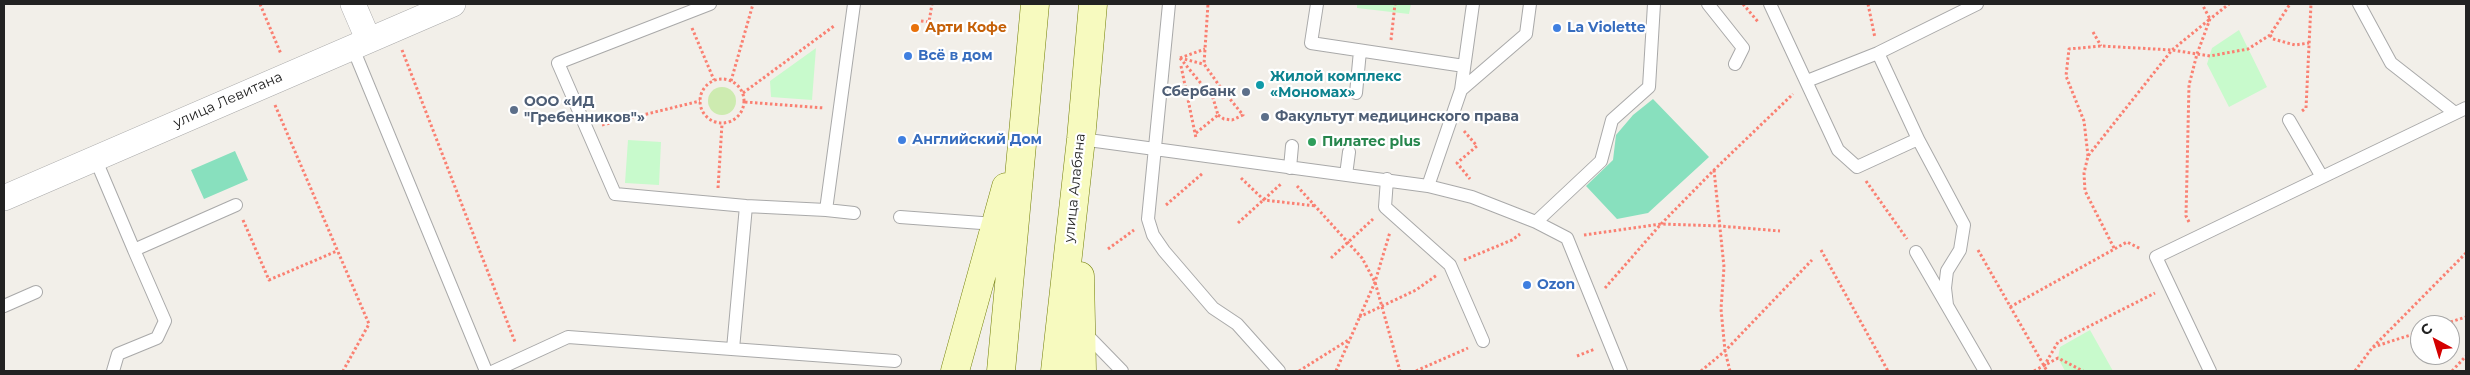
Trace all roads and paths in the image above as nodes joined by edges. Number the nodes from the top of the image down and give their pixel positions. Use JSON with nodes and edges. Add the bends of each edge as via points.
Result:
{"nodes":[{"id":1,"x":260,"y":4,"type":"edge"},
{"id":2,"x":353,"y":4,"type":"edge"},
{"id":3,"x":453,"y":4,"type":"edge"},
{"id":4,"x":710,"y":4,"type":"edge"},
{"id":5,"x":753,"y":4,"type":"edge"},
{"id":6,"x":932,"y":4,"type":"edge"},
{"id":7,"x":1035,"y":4,"type":"edge"},
{"id":8,"x":1093,"y":4,"type":"edge"},
{"id":9,"x":1169,"y":4,"type":"edge"},
{"id":10,"x":1208,"y":4,"type":"edge"},
{"id":11,"x":1317,"y":4,"type":"edge"},
{"id":12,"x":1394,"y":4,"type":"edge"},
{"id":13,"x":1473,"y":4,"type":"edge"},
{"id":14,"x":1530,"y":4,"type":"edge"},
{"id":15,"x":1654,"y":4,"type":"edge"},
{"id":16,"x":1708,"y":4,"type":"edge"},
{"id":17,"x":1770,"y":4,"type":"edge"},
{"id":18,"x":1868,"y":4,"type":"edge"},
{"id":19,"x":1977,"y":4,"type":"edge"},
{"id":20,"x":2202,"y":4,"type":"edge"},
{"id":21,"x":2229,"y":4,"type":"edge"},
{"id":22,"x":2290,"y":4,"type":"edge"},
{"id":23,"x":2311,"y":4,"type":"edge"},
{"id":24,"x":2359,"y":4,"type":"edge"},
{"id":25,"x":853,"y":8,"type":"edge"},
{"id":26,"x":686,"y":13,"type":"junction"},
{"id":27,"x":2210,"y":19,"type":"junction"},
{"id":28,"x":921,"y":21,"type":"dead end"},
{"id":29,"x":394,"y":29,"type":"junction"},
{"id":30,"x":2093,"y":32,"type":"dead end"},
{"id":31,"x":2270,"y":35,"type":"junction"},
{"id":32,"x":360,"y":43,"type":"junction"},
{"id":33,"x":2308,"y":43,"type":"junction"},
{"id":34,"x":2101,"y":46,"type":"junction"},
{"id":35,"x":1180,"y":49,"type":"dead end"},
{"id":36,"x":1205,"y":49,"type":"junction"},
{"id":37,"x":2172,"y":50,"type":"junction"},
{"id":38,"x":1360,"y":51,"type":"junction"},
{"id":39,"x":1878,"y":53,"type":"junction"},
{"id":40,"x":2197,"y":54,"type":"junction"},
{"id":41,"x":1390,"y":55,"type":"junction"},
{"id":42,"x":282,"y":57,"type":"dead end"},
{"id":43,"x":1180,"y":58,"type":"junction"},
{"id":44,"x":1204,"y":64,"type":"junction"},
{"id":45,"x":1735,"y":64,"type":"dead end"},
{"id":46,"x":1464,"y":66,"type":"junction"},
{"id":47,"x":714,"y":80,"type":"junction"},
{"id":48,"x":731,"y":81,"type":"junction"},
{"id":49,"x":1807,"y":81,"type":"junction"},
{"id":50,"x":1221,"y":88,"type":"junction"},
{"id":51,"x":1461,"y":90,"type":"junction"},
{"id":52,"x":1356,"y":92,"type":"dead end"},
{"id":53,"x":743,"y":93,"type":"junction"},
{"id":54,"x":1213,"y":98,"type":"junction"},
{"id":55,"x":700,"y":101,"type":"junction"},
{"id":56,"x":745,"y":102,"type":"junction"},
{"id":57,"x":277,"y":108,"type":"dead end"},
{"id":58,"x":840,"y":109,"type":"junction"},
{"id":59,"x":2461,"y":110,"type":"edge"},
{"id":60,"x":1218,"y":115,"type":"junction"},
{"id":61,"x":1452,"y":116,"type":"junction"},
{"id":62,"x":2289,"y":120,"type":"joint"},
{"id":63,"x":722,"y":124,"type":"junction"},
{"id":64,"x":587,"y":128,"type":"junction"},
{"id":65,"x":1023,"y":128,"type":"junction"},
{"id":66,"x":1196,"y":133,"type":"junction"},
{"id":67,"x":1081,"y":139,"type":"junction"},
{"id":68,"x":1918,"y":139,"type":"junction"},
{"id":69,"x":1292,"y":146,"type":"dead end"},
{"id":70,"x":1154,"y":148,"type":"junction"},
{"id":71,"x":1349,"y":152,"type":"dead end"},
{"id":72,"x":1194,"y":154,"type":"junction"},
{"id":73,"x":2088,"y":156,"type":"junction"},
{"id":74,"x":95,"y":158,"type":"junction"},
{"id":75,"x":1857,"y":167,"type":"junction"},
{"id":76,"x":1461,"y":168,"type":"dead end"},
{"id":77,"x":1714,"y":170,"type":"junction"},
{"id":78,"x":1289,"y":172,"type":"junction"},
{"id":79,"x":1346,"y":176,"type":"junction"},
{"id":80,"x":2322,"y":177,"type":"junction"},
{"id":81,"x":1387,"y":179,"type":"junction"},
{"id":82,"x":1428,"y":186,"type":"junction"},
{"id":83,"x":4,"y":198,"type":"edge"},
{"id":84,"x":1264,"y":200,"type":"junction"},
{"id":85,"x":718,"y":204,"type":"junction"},
{"id":86,"x":236,"y":205,"type":"joint"},
{"id":87,"x":746,"y":206,"type":"junction"},
{"id":88,"x":1316,"y":206,"type":"junction"},
{"id":89,"x":826,"y":210,"type":"junction"},
{"id":90,"x":1390,"y":211,"type":"junction"},
{"id":91,"x":854,"y":213,"type":"dead end"},
{"id":92,"x":900,"y":217,"type":"dead end"},
{"id":93,"x":1536,"y":222,"type":"junction"},
{"id":94,"x":1238,"y":223,"type":"dead end"},
{"id":95,"x":995,"y":224,"type":"junction"},
{"id":96,"x":1661,"y":224,"type":"junction"},
{"id":97,"x":1964,"y":225,"type":"junction"},
{"id":98,"x":1720,"y":226,"type":"junction"},
{"id":99,"x":1780,"y":231,"type":"dead end"},
{"id":100,"x":2197,"y":237,"type":"junction"},
{"id":101,"x":1566,"y":238,"type":"junction"},
{"id":102,"x":1349,"y":241,"type":"junction"},
{"id":103,"x":2114,"y":248,"type":"junction"},
{"id":104,"x":134,"y":250,"type":"junction"},
{"id":105,"x":1820,"y":250,"type":"dead end"},
{"id":106,"x":337,"y":251,"type":"junction"},
{"id":107,"x":1916,"y":252,"type":"joint"},
{"id":108,"x":2466,"y":253,"type":"edge"},
{"id":109,"x":2156,"y":257,"type":"junction"},
{"id":110,"x":1331,"y":258,"type":"dead end"},
{"id":111,"x":1812,"y":260,"type":"dead end"},
{"id":112,"x":1450,"y":266,"type":"junction"},
{"id":113,"x":1375,"y":282,"type":"junction"},
{"id":114,"x":2169,"y":286,"type":"junction"},
{"id":115,"x":36,"y":292,"type":"dead end"},
{"id":116,"x":1593,"y":302,"type":"junction"},
{"id":117,"x":1947,"y":305,"type":"junction"},
{"id":118,"x":4,"y":306,"type":"edge"},
{"id":119,"x":1382,"y":307,"type":"junction"},
{"id":120,"x":2010,"y":307,"type":"junction"},
{"id":121,"x":1359,"y":318,"type":"junction"},
{"id":122,"x":1081,"y":330,"type":"junction"},
{"id":123,"x":2410,"y":335,"type":"edge"},
{"id":124,"x":1350,"y":339,"type":"junction"},
{"id":125,"x":1483,"y":342,"type":"joint"},
{"id":126,"x":2372,"y":348,"type":"junction"},
{"id":127,"x":732,"y":349,"type":"junction"},
{"id":128,"x":1725,"y":351,"type":"junction"},
{"id":129,"x":2466,"y":356,"type":"edge"},
{"id":130,"x":521,"y":359,"type":"junction"},
{"id":131,"x":895,"y":360,"type":"dead end"},
{"id":132,"x":2044,"y":366,"type":"junction"},
{"id":133,"x":113,"y":371,"type":"edge"},
{"id":134,"x":343,"y":371,"type":"edge"},
{"id":135,"x":486,"y":371,"type":"edge"},
{"id":136,"x":494,"y":371,"type":"edge"},
{"id":137,"x":955,"y":371,"type":"edge"},
{"id":138,"x":1001,"y":371,"type":"edge"},
{"id":139,"x":1055,"y":371,"type":"edge"},
{"id":140,"x":1082,"y":371,"type":"edge"},
{"id":141,"x":1122,"y":371,"type":"edge"},
{"id":142,"x":1279,"y":371,"type":"edge"},
{"id":143,"x":1299,"y":371,"type":"edge"},
{"id":144,"x":1336,"y":371,"type":"edge"},
{"id":145,"x":1400,"y":371,"type":"edge"},
{"id":146,"x":1416,"y":371,"type":"edge"},
{"id":147,"x":1621,"y":371,"type":"edge"},
{"id":148,"x":1701,"y":371,"type":"edge"},
{"id":149,"x":1730,"y":371,"type":"edge"},
{"id":150,"x":1888,"y":371,"type":"edge"},
{"id":151,"x":1985,"y":371,"type":"edge"},
{"id":152,"x":2034,"y":371,"type":"edge"},
{"id":153,"x":2047,"y":371,"type":"edge"},
{"id":154,"x":2082,"y":371,"type":"edge"},
{"id":155,"x":2210,"y":371,"type":"edge"},
{"id":156,"x":2355,"y":371,"type":"edge"},
{"id":157,"x":2452,"y":371,"type":"edge"}],
"edges":[{"from":1,"to":42,"type":"path"},
{"from":2,"to":32,"type":"street"},
{"from":3,"to":29,"type":"street","name":"улица Левитана"},
{"from":4,"to":26,"type":"lane"},
{"from":5,"to":48,"type":"path"},
{"from":6,"to":28,"type":"path","via":[[929,22]]},
{"from":7,"to":65,"type":"main road"},
{"from":8,"to":67,"type":"main road","name":"улица Алабяна"},
{"from":9,"to":70,"type":"lane"},
{"from":10,"to":36,"type":"path"},
{"from":11,"to":38,"type":"lane","via":[[1311,43]]},
{"from":12,"to":41,"type":"path"},
{"from":13,"to":46,"type":"lane"},
{"from":14,"to":51,"type":"lane","via":[[1526,34]]},
{"from":15,"to":93,"type":"lane","via":[[1649,87],[1612,120],[1601,161]]},
{"from":16,"to":45,"type":"lane","via":[[1742,48]]},
{"from":17,"to":49,"type":"lane"},
{"from":18,"to":39,"type":"path"},
{"from":19,"to":39,"type":"lane"},
{"from":20,"to":27,"type":"path"},
{"from":21,"to":27,"type":"path"},
{"from":22,"to":31,"type":"path"},
{"from":23,"to":33,"type":"path"},
{"from":24,"to":59,"type":"lane","via":[[2390,63]]},
{"from":25,"to":53,"type":"path"},
{"from":25,"to":58,"type":"lane"},
{"from":26,"to":47,"type":"path"},
{"from":26,"to":64,"type":"lane","via":[[558,63]]},
{"from":27,"to":37,"type":"path"},
{"from":27,"to":40,"type":"path"},
{"from":29,"to":32,"type":"street","name":"улица Левитана"},
{"from":29,"to":130,"type":"path"},
{"from":30,"to":34,"type":"path"},
{"from":31,"to":33,"type":"path","via":[[2273,39],[2295,45]]},
{"from":31,"to":40,"type":"path","via":[[2248,49],[2210,56]]},
{"from":32,"to":74,"type":"street","name":"улица Левитана"},
{"from":32,"to":135,"type":"lane"},
{"from":33,"to":62,"type":"path","via":[[2306,108]]},
{"from":34,"to":37,"type":"path"},
{"from":34,"to":73,"type":"path","via":[[2069,49],[2066,76],[2084,121]]},
{"from":35,"to":43,"type":"path"},
{"from":36,"to":43,"type":"path"},
{"from":36,"to":44,"type":"path"},
{"from":37,"to":40,"type":"path"},
{"from":37,"to":73,"type":"path"},
{"from":38,"to":41,"type":"lane"},
{"from":38,"to":52,"type":"lane"},
{"from":39,"to":49,"type":"lane"},
{"from":39,"to":68,"type":"lane"},
{"from":40,"to":100,"type":"path","via":[[2189,85],[2186,216]]},
{"from":41,"to":46,"type":"lane"},
{"from":43,"to":44,"type":"path"},
{"from":43,"to":54,"type":"path"},
{"from":43,"to":66,"type":"path"},
{"from":44,"to":50,"type":"path"},
{"from":46,"to":51,"type":"lane"},
{"from":47,"to":48,"type":"path"},
{"from":47,"to":55,"type":"path","via":[[702,92]]},
{"from":48,"to":53,"type":"path"},
{"from":49,"to":75,"type":"lane","via":[[1838,150]]},
{"from":49,"to":77,"type":"path"},
{"from":50,"to":54,"type":"path"},
{"from":50,"to":60,"type":"path","via":[[1243,115],[1232,120]]},
{"from":51,"to":61,"type":"lane"},
{"from":53,"to":56,"type":"path"},
{"from":54,"to":60,"type":"path"},
{"from":55,"to":63,"type":"path","via":[[706,117]]},
{"from":55,"to":64,"type":"path"},
{"from":56,"to":58,"type":"path"},
{"from":56,"to":63,"type":"path","via":[[738,118]]},
{"from":57,"to":106,"type":"path"},
{"from":58,"to":89,"type":"lane"},
{"from":59,"to":80,"type":"lane"},
{"from":60,"to":66,"type":"path"},
{"from":61,"to":76,"type":"path","via":[[1477,146],[1457,163]]},
{"from":61,"to":82,"type":"lane"},
{"from":62,"to":80,"type":"lane"},
{"from":63,"to":85,"type":"path"},
{"from":64,"to":85,"type":"lane","via":[[615,194]]},
{"from":65,"to":95,"type":"main road"},
{"from":65,"to":138,"type":"main road"},
{"from":66,"to":72,"type":"path"},
{"from":67,"to":70,"type":"lane"},
{"from":67,"to":122,"type":"main road"},
{"from":67,"to":139,"type":"main road","name":"улица Алабяна"},
{"from":68,"to":75,"type":"lane"},
{"from":68,"to":97,"type":"lane"},
{"from":69,"to":78,"type":"lane"},
{"from":70,"to":72,"type":"lane"},
{"from":70,"to":142,"type":"lane","via":[[1148,220],[1153,236],[1213,308],[1237,324]]},
{"from":71,"to":79,"type":"lane"},
{"from":72,"to":78,"type":"lane"},
{"from":73,"to":103,"type":"path","via":[[2084,173],[2085,191]]},
{"from":74,"to":83,"type":"street","name":"улица Левитана"},
{"from":74,"to":104,"type":"lane"},
{"from":75,"to":107,"type":"path"},
{"from":77,"to":96,"type":"path"},
{"from":77,"to":98,"type":"path"},
{"from":78,"to":79,"type":"lane"},
{"from":78,"to":84,"type":"path"},
{"from":78,"to":88,"type":"path"},
{"from":79,"to":81,"type":"lane"},
{"from":80,"to":100,"type":"lane"},
{"from":81,"to":82,"type":"lane"},
{"from":81,"to":90,"type":"lane"},
{"from":82,"to":93,"type":"lane","via":[[1472,197]]},
{"from":84,"to":88,"type":"path"},
{"from":84,"to":94,"type":"path"},
{"from":85,"to":87,"type":"lane"},
{"from":86,"to":104,"type":"lane"},
{"from":86,"to":106,"type":"path","via":[[269,280]]},
{"from":87,"to":89,"type":"lane"},
{"from":87,"to":127,"type":"lane"},
{"from":88,"to":102,"type":"path"},
{"from":89,"to":91,"type":"lane"},
{"from":90,"to":102,"type":"path"},
{"from":90,"to":112,"type":"lane"},
{"from":90,"to":113,"type":"path"},
{"from":92,"to":95,"type":"lane"},
{"from":93,"to":101,"type":"lane"},
{"from":93,"to":112,"type":"path","via":[[1512,240]]},
{"from":95,"to":137,"type":"main road"},
{"from":96,"to":98,"type":"path"},
{"from":96,"to":101,"type":"path"},
{"from":96,"to":116,"type":"path"},
{"from":97,"to":117,"type":"lane","via":[[1960,250],[1947,271]]},
{"from":97,"to":120,"type":"path"},
{"from":98,"to":99,"type":"path"},
{"from":98,"to":128,"type":"path"},
{"from":100,"to":109,"type":"lane"},
{"from":101,"to":116,"type":"lane"},
{"from":102,"to":110,"type":"path"},
{"from":102,"to":113,"type":"path"},
{"from":103,"to":109,"type":"path","via":[[2127,242]]},
{"from":103,"to":120,"type":"path"},
{"from":104,"to":133,"type":"lane","via":[[165,322],[157,338],[118,354]]},
{"from":105,"to":150,"type":"path"},
{"from":106,"to":134,"type":"path","via":[[368,324]]},
{"from":107,"to":117,"type":"lane"},
{"from":108,"to":126,"type":"path"},
{"from":109,"to":114,"type":"lane"},
{"from":111,"to":128,"type":"path"},
{"from":112,"to":119,"type":"path","via":[[1416,290]]},
{"from":112,"to":125,"type":"lane"},
{"from":113,"to":119,"type":"path"},
{"from":113,"to":121,"type":"path"},
{"from":114,"to":132,"type":"path","via":[[2058,342]]},
{"from":114,"to":155,"type":"lane"},
{"from":115,"to":118,"type":"lane"},
{"from":116,"to":147,"type":"lane"},
{"from":117,"to":151,"type":"lane"},
{"from":119,"to":121,"type":"path"},
{"from":119,"to":145,"type":"path"},
{"from":120,"to":132,"type":"path"},
{"from":121,"to":124,"type":"path"},
{"from":122,"to":140,"type":"main road"},
{"from":122,"to":141,"type":"lane"},
{"from":123,"to":126,"type":"path"},
{"from":124,"to":143,"type":"path"},
{"from":124,"to":144,"type":"path"},
{"from":125,"to":146,"type":"path"},
{"from":126,"to":156,"type":"path"},
{"from":127,"to":130,"type":"lane","via":[[568,337]]},
{"from":127,"to":131,"type":"lane"},
{"from":128,"to":148,"type":"path"},
{"from":128,"to":149,"type":"path"},
{"from":129,"to":157,"type":"path"},
{"from":130,"to":136,"type":"lane"},
{"from":132,"to":152,"type":"path"},
{"from":132,"to":153,"type":"path"},
{"from":132,"to":154,"type":"path","via":[[2058,358]]}]}
